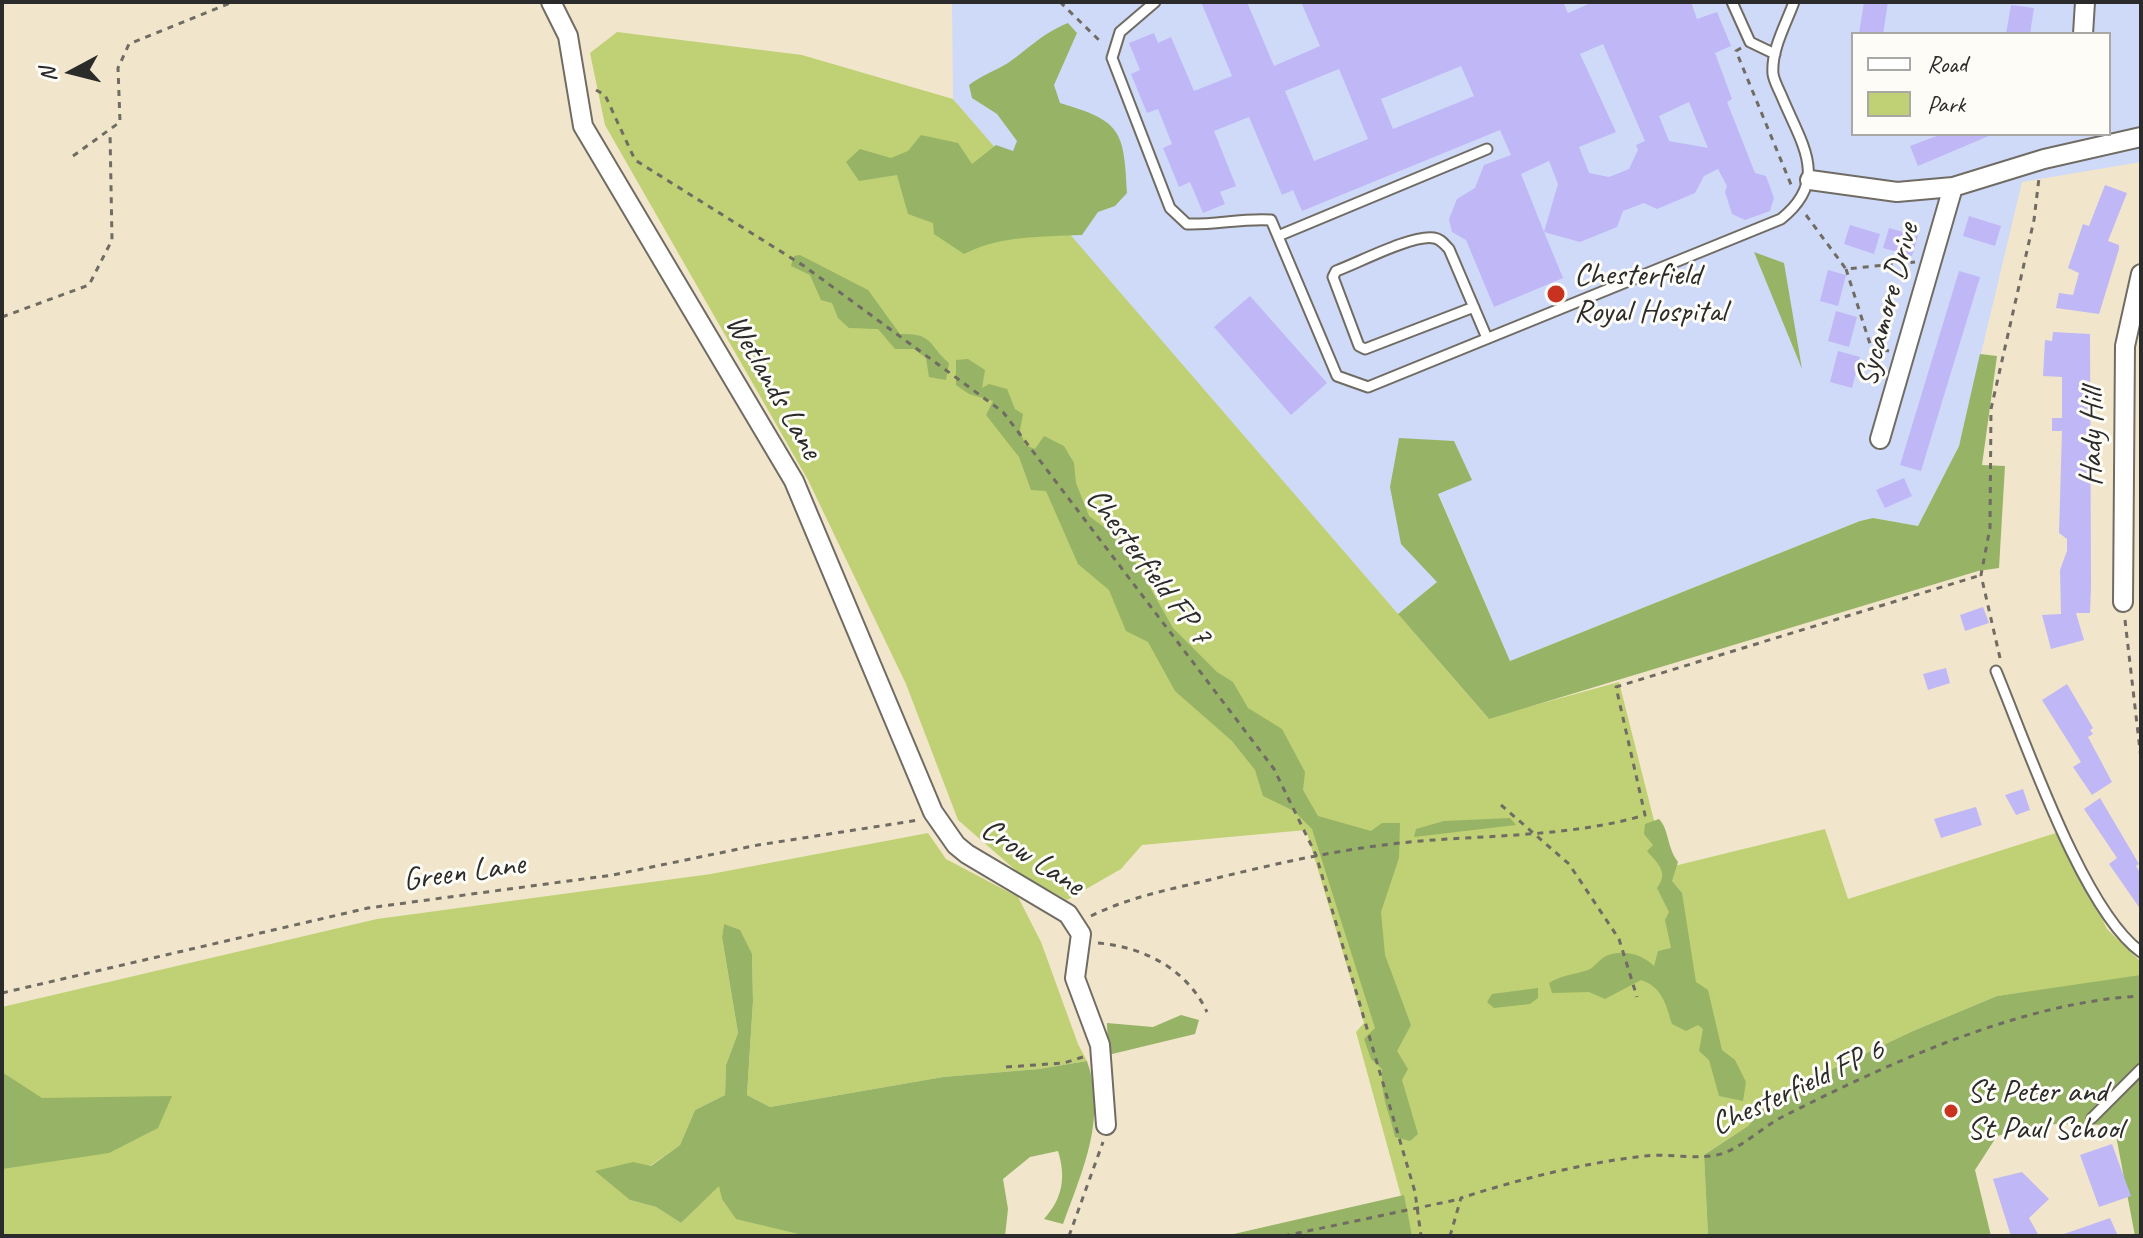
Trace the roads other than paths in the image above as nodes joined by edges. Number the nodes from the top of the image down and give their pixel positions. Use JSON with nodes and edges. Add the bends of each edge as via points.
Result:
{"nodes":[{"id":1,"x":551,"y":2,"type":"edge"},
{"id":2,"x":1155,"y":2,"type":"edge"},
{"id":3,"x":1732,"y":2,"type":"edge"},
{"id":4,"x":1794,"y":2,"type":"edge"},
{"id":5,"x":2085,"y":2,"type":"edge"},
{"id":6,"x":2083,"y":32,"type":"edge"},
{"id":7,"x":1775,"y":54,"type":"junction"},
{"id":8,"x":2076,"y":136,"type":"edge"},
{"id":9,"x":2141,"y":137,"type":"edge"},
{"id":10,"x":1487,"y":149,"type":"dead end"},
{"id":11,"x":2074,"y":154,"type":"junction"},
{"id":12,"x":1810,"y":180,"type":"junction"},
{"id":13,"x":1953,"y":187,"type":"junction"},
{"id":14,"x":1278,"y":236,"type":"junction"},
{"id":15,"x":2141,"y":274,"type":"edge"},
{"id":16,"x":1474,"y":307,"type":"junction"},
{"id":17,"x":1487,"y":338,"type":"junction"},
{"id":18,"x":1880,"y":439,"type":"dead end"},
{"id":19,"x":2123,"y":602,"type":"road end"},
{"id":20,"x":1996,"y":671,"type":"dead end"},
{"id":21,"x":933,"y":812,"type":"joint"},
{"id":22,"x":2141,"y":952,"type":"edge"},
{"id":23,"x":2141,"y":1069,"type":"edge"},
{"id":24,"x":2092,"y":1118,"type":"dead end"},
{"id":25,"x":1106,"y":1125,"type":"road end"}],
"edges":[{"from":1,"to":21,"type":"street","name":"Wetlands Lane","via":[[568,36],[583,126],[794,481]]},
{"from":2,"to":14,"type":"lane","via":[[1120,32],[1113,54],[1129,109],[1170,208],[1187,224],[1241,217],[1271,220]]},
{"from":3,"to":7,"type":"lane","via":[[1750,42]]},
{"from":4,"to":7,"type":"lane"},
{"from":5,"to":6,"type":"street"},
{"from":7,"to":12,"type":"lane","via":[[1773,76],[1808,158]]},
{"from":8,"to":11,"type":"street"},
{"from":9,"to":11,"type":"street","name":"Sycamore Drive"},
{"from":10,"to":14,"type":"lane"},
{"from":11,"to":13,"type":"street","name":"Sycamore Drive"},
{"from":12,"to":13,"type":"street","name":"Sycamore Drive","via":[[1897,192]]},
{"from":12,"to":17,"type":"lane","via":[[1799,205],[1781,219]]},
{"from":13,"to":18,"type":"street","name":"Sycamore Drive"},
{"from":14,"to":17,"type":"lane","via":[[1337,376],[1368,387]]},
{"from":15,"to":19,"type":"street","name":"Hady Hill","via":[[2125,341]]},
{"from":16,"to":16,"type":"lane","via":[[1449,249],[1431,237],[1336,271],[1333,277],[1359,346],[1365,349]]},
{"from":16,"to":17,"type":"lane"},
{"from":20,"to":22,"type":"lane","via":[[2072,851],[2112,925]]},
{"from":21,"to":25,"type":"street","name":"Crow Lane","via":[[967,854],[1077,924],[1082,942],[1075,978],[1101,1051]]},
{"from":23,"to":24,"type":"lane"}]}
